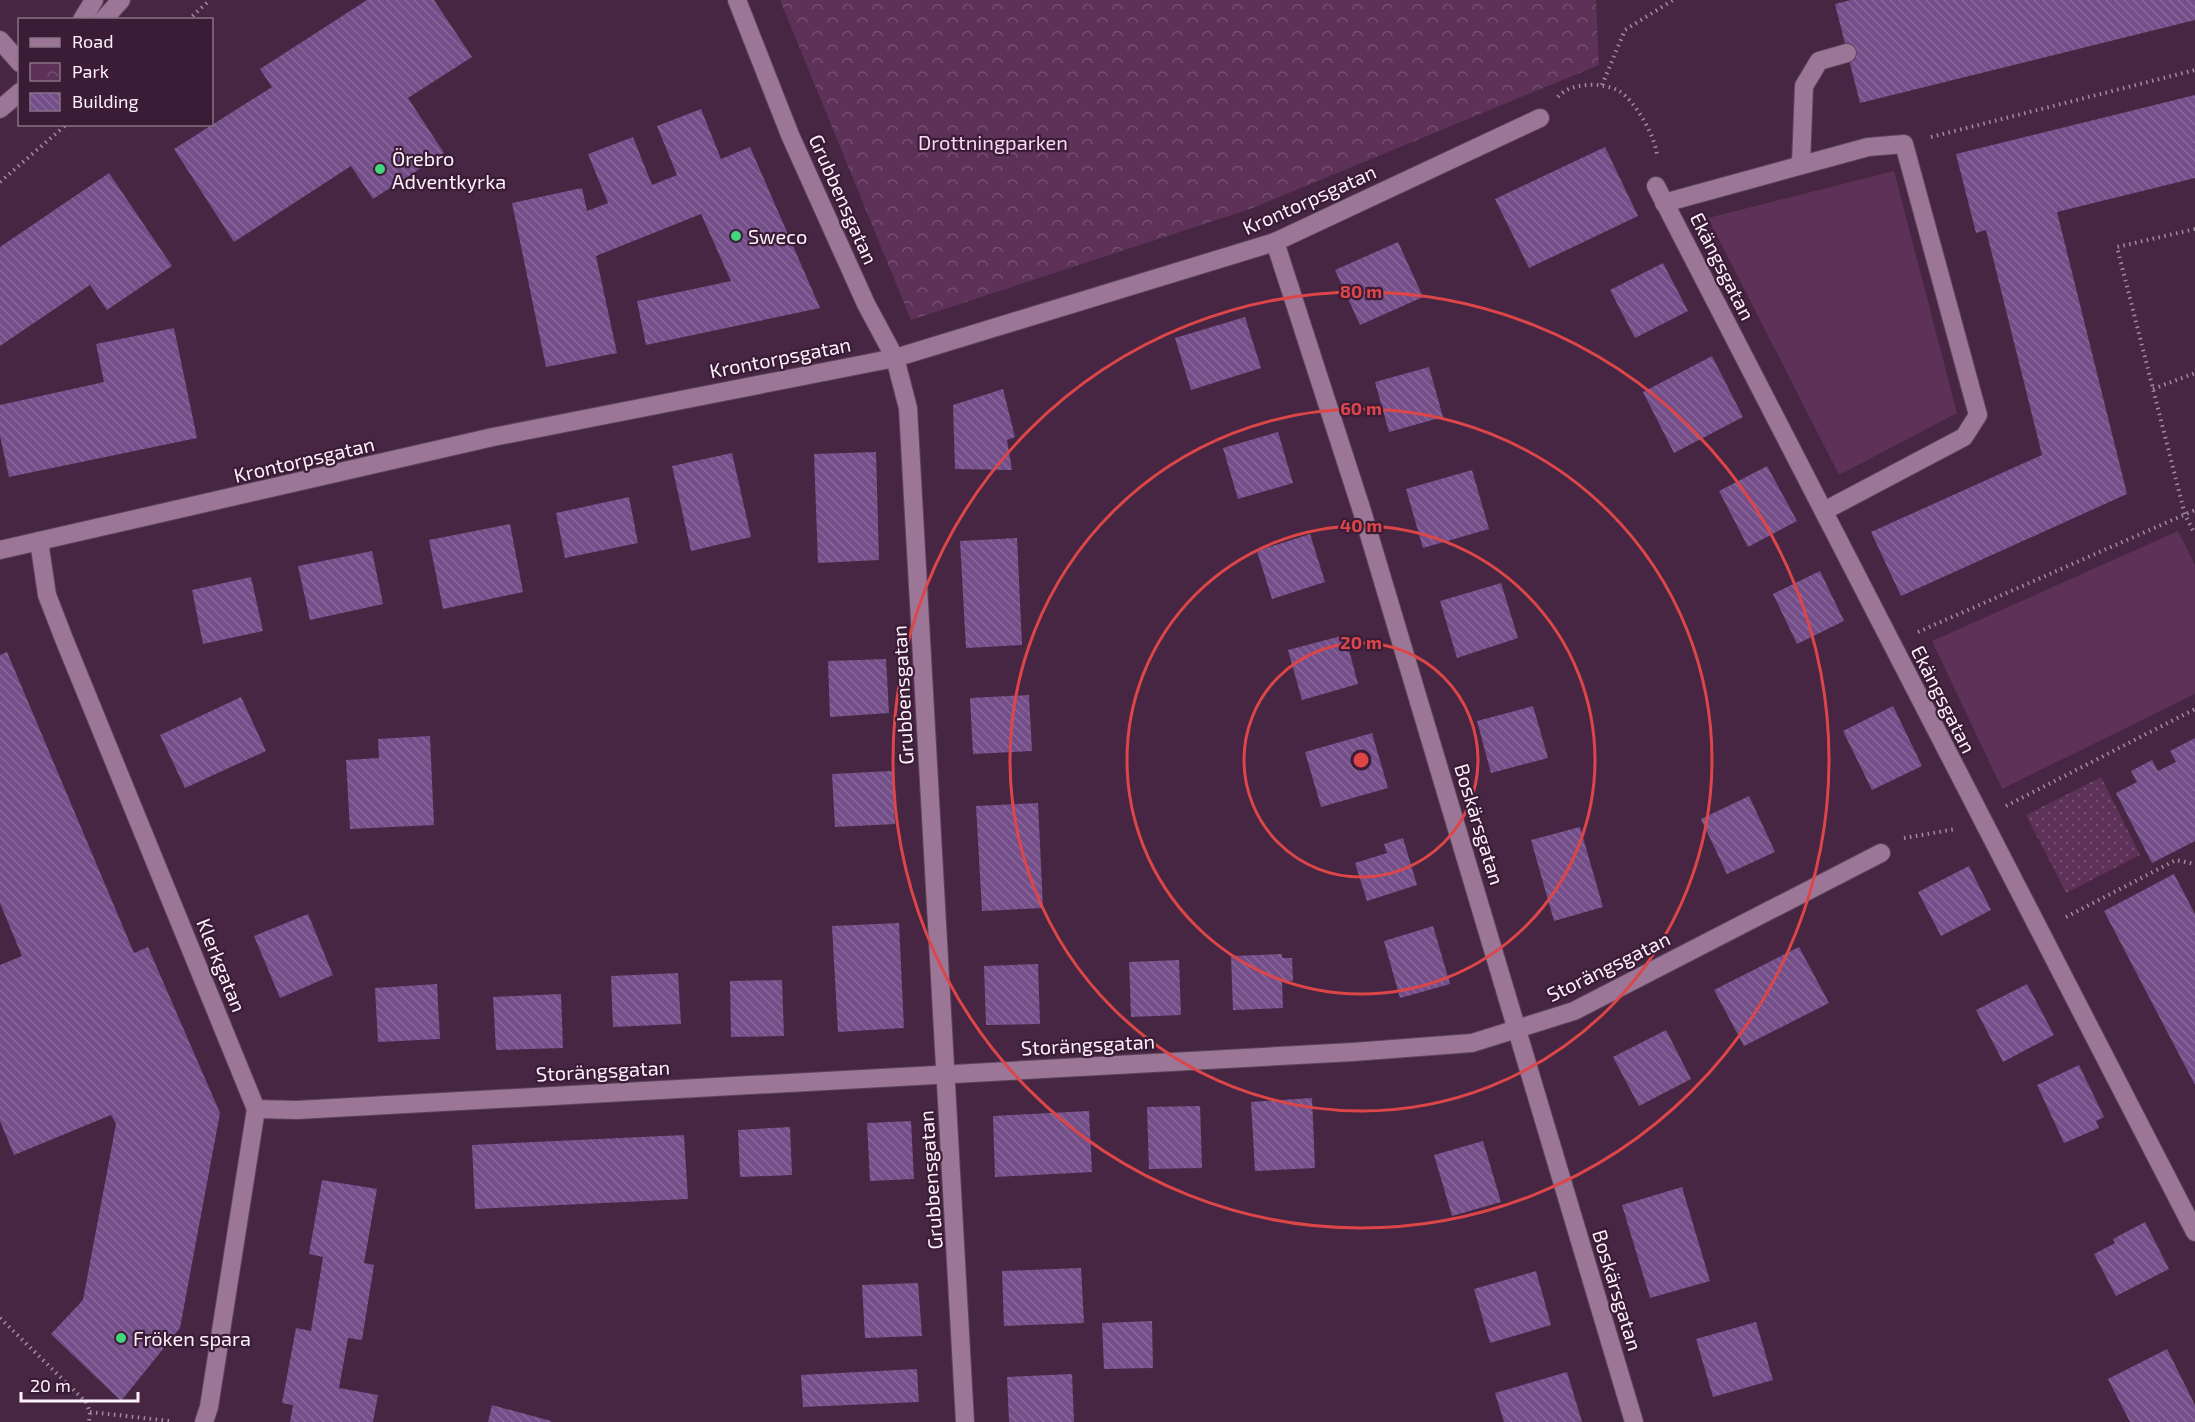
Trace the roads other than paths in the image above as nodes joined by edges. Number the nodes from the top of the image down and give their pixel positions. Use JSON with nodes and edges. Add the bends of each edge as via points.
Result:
{"nodes":[{"id":1,"x":94,"y":0,"type":"edge"},
{"id":2,"x":121,"y":0,"type":"edge"},
{"id":3,"x":737,"y":0,"type":"edge"},
{"id":4,"x":83,"y":18,"type":"edge"},
{"id":5,"x":105,"y":18,"type":"edge"},
{"id":6,"x":0,"y":40,"type":"edge"},
{"id":7,"x":1847,"y":53,"type":"dead end"},
{"id":8,"x":18,"y":61,"type":"edge"},
{"id":9,"x":18,"y":94,"type":"edge"},
{"id":10,"x":0,"y":109,"type":"edge"},
{"id":11,"x":1540,"y":118,"type":"road end"},
{"id":12,"x":1801,"y":164,"type":"junction"},
{"id":13,"x":1656,"y":186,"type":"road end"},
{"id":14,"x":1664,"y":203,"type":"junction"},
{"id":15,"x":1275,"y":242,"type":"junction"},
{"id":16,"x":895,"y":358,"type":"junction"},
{"id":17,"x":1824,"y":511,"type":"junction"},
{"id":18,"x":39,"y":541,"type":"junction"},
{"id":19,"x":0,"y":550,"type":"edge"},
{"id":20,"x":1881,"y":854,"type":"road end"},
{"id":21,"x":1517,"y":1031,"type":"junction"},
{"id":22,"x":944,"y":1075,"type":"junction"},
{"id":23,"x":256,"y":1109,"type":"junction"},
{"id":24,"x":2195,"y":1232,"type":"edge"},
{"id":25,"x":204,"y":1422,"type":"edge"},
{"id":26,"x":965,"y":1422,"type":"edge"},
{"id":27,"x":1634,"y":1422,"type":"edge"}],
"edges":[{"from":1,"to":4,"type":"street"},
{"from":2,"to":5,"type":"street"},
{"from":3,"to":16,"type":"street","name":"Grubbensgatan","via":[[790,135],[866,304]]},
{"from":6,"to":8,"type":"street"},
{"from":7,"to":12,"type":"street","via":[[1819,61],[1804,86]]},
{"from":9,"to":10,"type":"street"},
{"from":11,"to":15,"type":"street","name":"Krontorpsgatan"},
{"from":12,"to":14,"type":"street"},
{"from":12,"to":17,"type":"street","via":[[1868,147],[1904,144],[1978,415],[1964,437]]},
{"from":13,"to":14,"type":"street","name":"Ekängsgatan"},
{"from":14,"to":17,"type":"street","name":"Ekängsgatan"},
{"from":15,"to":16,"type":"street","name":"Krontorpsgatan"},
{"from":15,"to":21,"type":"street","name":"Boskärsgatan","via":[[1362,511]]},
{"from":16,"to":18,"type":"street","name":"Krontorpsgatan","via":[[493,437]]},
{"from":16,"to":22,"type":"street","name":"Grubbensgatan","via":[[908,408],[944,1013]]},
{"from":17,"to":24,"type":"street","name":"Ekängsgatan"},
{"from":18,"to":19,"type":"street","name":"Krontorpsgatan"},
{"from":18,"to":23,"type":"street","name":"Klerkgatan","via":[[47,595]]},
{"from":20,"to":21,"type":"street","name":"Storängsgatan","via":[[1574,1011]]},
{"from":21,"to":22,"type":"street","name":"Storängsgatan","via":[[1472,1043]]},
{"from":21,"to":27,"type":"street","name":"Boskärsgatan"},
{"from":22,"to":23,"type":"street","name":"Storängsgatan","via":[[297,1110]]},
{"from":22,"to":26,"type":"street","name":"Grubbensgatan"},
{"from":23,"to":25,"type":"street"}]}
